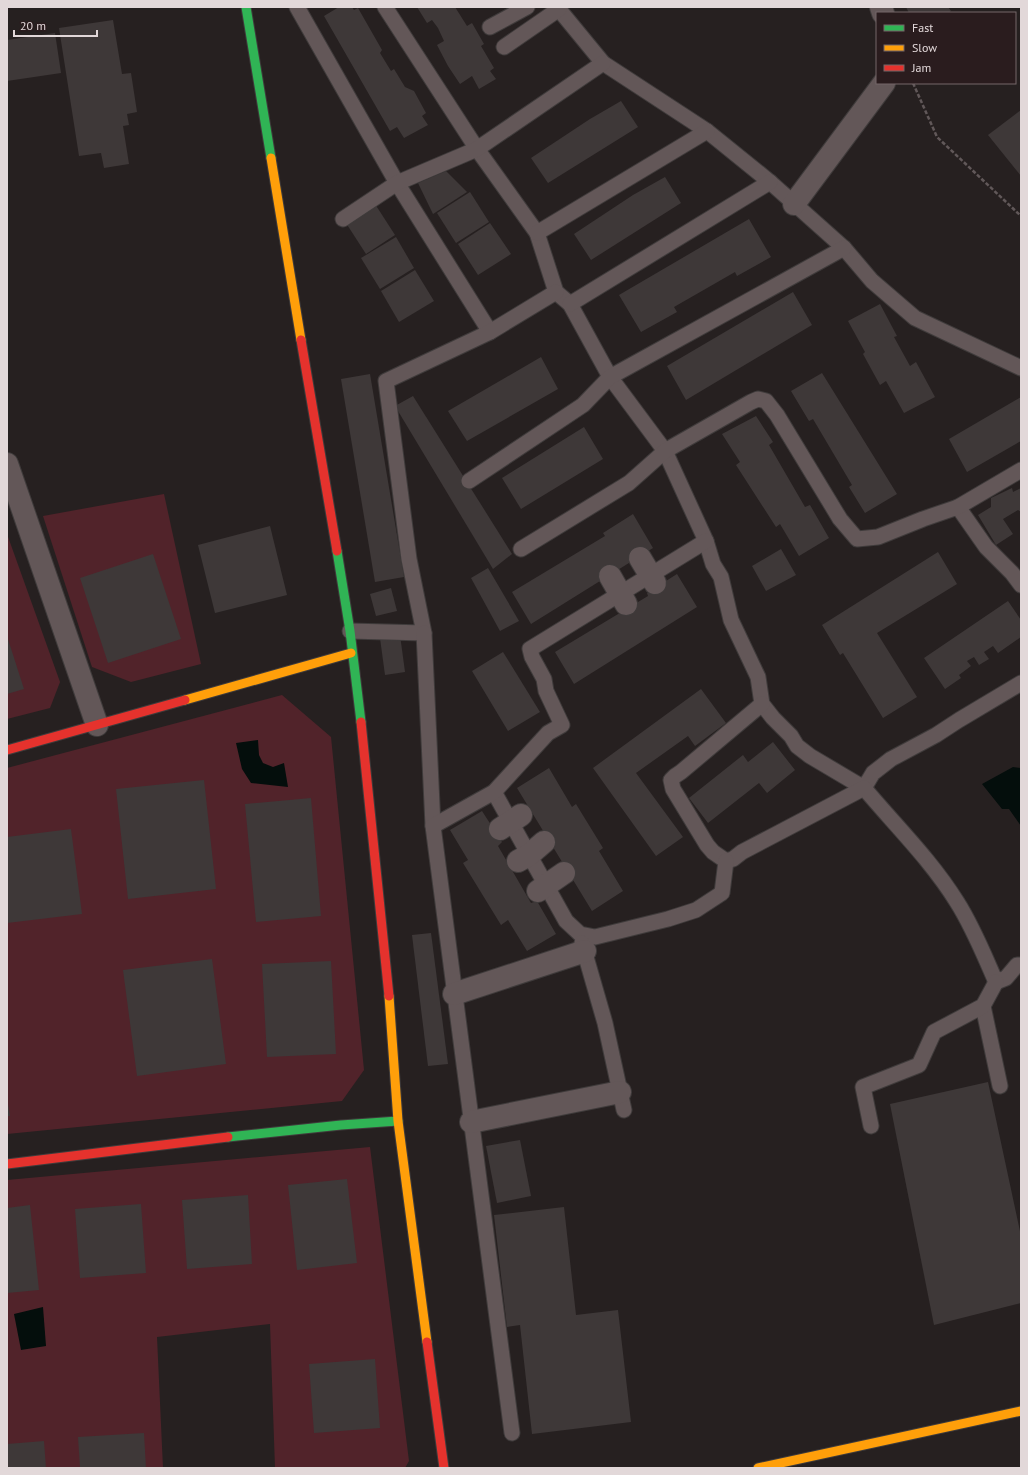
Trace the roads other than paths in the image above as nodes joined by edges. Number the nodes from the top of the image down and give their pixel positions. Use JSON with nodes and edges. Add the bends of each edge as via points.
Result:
{"nodes":[{"id":1,"x":246,"y":7,"type":"edge"},
{"id":2,"x":297,"y":7,"type":"edge"},
{"id":3,"x":385,"y":7,"type":"edge"},
{"id":4,"x":527,"y":7,"type":"edge"},
{"id":5,"x":558,"y":8,"type":"edge"},
{"id":6,"x":490,"y":27,"type":"dead end"},
{"id":7,"x":504,"y":47,"type":"dead end"},
{"id":8,"x":603,"y":63,"type":"junction"},
{"id":9,"x":883,"y":84,"type":"edge"},
{"id":10,"x":707,"y":131,"type":"junction"},
{"id":11,"x":477,"y":149,"type":"junction"},
{"id":12,"x":770,"y":182,"type":"junction"},
{"id":13,"x":397,"y":183,"type":"junction"},
{"id":14,"x":794,"y":204,"type":"junction"},
{"id":15,"x":343,"y":219,"type":"dead end"},
{"id":16,"x":537,"y":233,"type":"junction"},
{"id":17,"x":844,"y":248,"type":"junction"},
{"id":18,"x":556,"y":292,"type":"junction"},
{"id":19,"x":570,"y":304,"type":"junction"},
{"id":20,"x":490,"y":332,"type":"junction"},
{"id":21,"x":1021,"y":368,"type":"edge"},
{"id":22,"x":610,"y":377,"type":"junction"},
{"id":23,"x":666,"y":451,"type":"junction"},
{"id":24,"x":7,"y":464,"type":"edge"},
{"id":25,"x":1021,"y":470,"type":"edge"},
{"id":26,"x":469,"y":481,"type":"dead end"},
{"id":27,"x":958,"y":507,"type":"junction"},
{"id":28,"x":706,"y":541,"type":"junction"},
{"id":29,"x":521,"y":548,"type":"dead end"},
{"id":30,"x":1021,"y":585,"type":"edge"},
{"id":31,"x":350,"y":632,"type":"junction"},
{"id":32,"x":424,"y":633,"type":"junction"},
{"id":33,"x":352,"y":653,"type":"junction"},
{"id":34,"x":1021,"y":683,"type":"edge"},
{"id":35,"x":762,"y":704,"type":"junction"},
{"id":36,"x":97,"y":725,"type":"junction"},
{"id":37,"x":7,"y":750,"type":"edge"},
{"id":38,"x":864,"y":788,"type":"junction"},
{"id":39,"x":494,"y":792,"type":"junction"},
{"id":40,"x":433,"y":826,"type":"junction"},
{"id":41,"x":726,"y":861,"type":"junction"},
{"id":42,"x":564,"y":873,"type":"dead end"},
{"id":43,"x":542,"y":888,"type":"junction"},
{"id":44,"x":582,"y":943,"type":"junction"},
{"id":45,"x":1021,"y":965,"type":"edge"},
{"id":46,"x":996,"y":982,"type":"junction"},
{"id":47,"x":454,"y":994,"type":"junction"},
{"id":48,"x":983,"y":1006,"type":"junction"},
{"id":49,"x":1000,"y":1086,"type":"dead end"},
{"id":50,"x":622,"y":1101,"type":"joint"},
{"id":51,"x":398,"y":1121,"type":"junction"},
{"id":52,"x":471,"y":1122,"type":"junction"},
{"id":53,"x":871,"y":1126,"type":"dead end"},
{"id":54,"x":7,"y":1164,"type":"edge"},
{"id":55,"x":1021,"y":1411,"type":"edge"},
{"id":56,"x":512,"y":1433,"type":"dead end"},
{"id":57,"x":444,"y":1468,"type":"edge"},
{"id":58,"x":758,"y":1468,"type":"edge"}],
"edges":[{"from":1,"to":31,"type":"street"},
{"from":2,"to":13,"type":"lane"},
{"from":3,"to":11,"type":"lane"},
{"from":4,"to":6,"type":"lane"},
{"from":5,"to":7,"type":"lane"},
{"from":5,"to":8,"type":"lane"},
{"from":8,"to":10,"type":"lane"},
{"from":8,"to":11,"type":"lane"},
{"from":9,"to":14,"type":"street"},
{"from":10,"to":12,"type":"lane"},
{"from":10,"to":16,"type":"lane"},
{"from":11,"to":13,"type":"lane"},
{"from":11,"to":16,"type":"lane"},
{"from":12,"to":14,"type":"lane"},
{"from":12,"to":19,"type":"lane"},
{"from":13,"to":15,"type":"lane"},
{"from":13,"to":20,"type":"lane"},
{"from":14,"to":17,"type":"lane"},
{"from":16,"to":18,"type":"lane"},
{"from":17,"to":21,"type":"lane","via":[[872,281],[915,318]]},
{"from":17,"to":22,"type":"lane"},
{"from":18,"to":19,"type":"lane"},
{"from":18,"to":20,"type":"lane"},
{"from":19,"to":22,"type":"lane"},
{"from":20,"to":32,"type":"lane","via":[[386,381],[409,559]]},
{"from":22,"to":23,"type":"lane"},
{"from":22,"to":26,"type":"lane","via":[[583,405]]},
{"from":23,"to":27,"type":"lane","via":[[758,399],[766,401],[777,415],[840,519],[857,539],[878,538],[923,518]]},
{"from":23,"to":28,"type":"lane"},
{"from":23,"to":29,"type":"lane","via":[[628,483]]},
{"from":24,"to":36,"type":"street"},
{"from":25,"to":27,"type":"lane"},
{"from":27,"to":30,"type":"lane","via":[[986,546]]},
{"from":28,"to":35,"type":"lane","via":[[713,564],[721,577],[731,620],[758,677]]},
{"from":28,"to":39,"type":"lane","via":[[648,572],[530,649],[562,725],[548,733]]},
{"from":31,"to":32,"type":"lane"},
{"from":31,"to":33,"type":"street"},
{"from":32,"to":40,"type":"lane"},
{"from":33,"to":36,"type":"street"},
{"from":33,"to":51,"type":"street","via":[[386,961]]},
{"from":34,"to":38,"type":"lane","via":[[891,760],[873,773]]},
{"from":35,"to":38,"type":"lane","via":[[797,746]]},
{"from":35,"to":41,"type":"lane","via":[[672,780],[673,790],[708,845]]},
{"from":36,"to":37,"type":"street"},
{"from":38,"to":41,"type":"lane"},
{"from":38,"to":46,"type":"lane","via":[[917,846],[957,902],[974,932]]},
{"from":39,"to":40,"type":"lane"},
{"from":39,"to":43,"type":"lane","via":[[530,853]]},
{"from":40,"to":47,"type":"lane"},
{"from":41,"to":44,"type":"lane","via":[[722,893],[696,910],[595,937]]},
{"from":42,"to":43,"type":"street"},
{"from":43,"to":44,"type":"lane"},
{"from":44,"to":47,"type":"street"},
{"from":44,"to":50,"type":"lane"},
{"from":45,"to":46,"type":"lane","via":[[1017,965],[1006,978]]},
{"from":46,"to":48,"type":"lane"},
{"from":47,"to":52,"type":"lane"},
{"from":48,"to":49,"type":"lane"},
{"from":48,"to":53,"type":"lane","via":[[934,1032],[918,1065],[863,1087]]},
{"from":50,"to":52,"type":"street"},
{"from":51,"to":54,"type":"street","via":[[155,1145]]},
{"from":51,"to":57,"type":"street"},
{"from":52,"to":56,"type":"lane"},
{"from":55,"to":58,"type":"street"}]}
